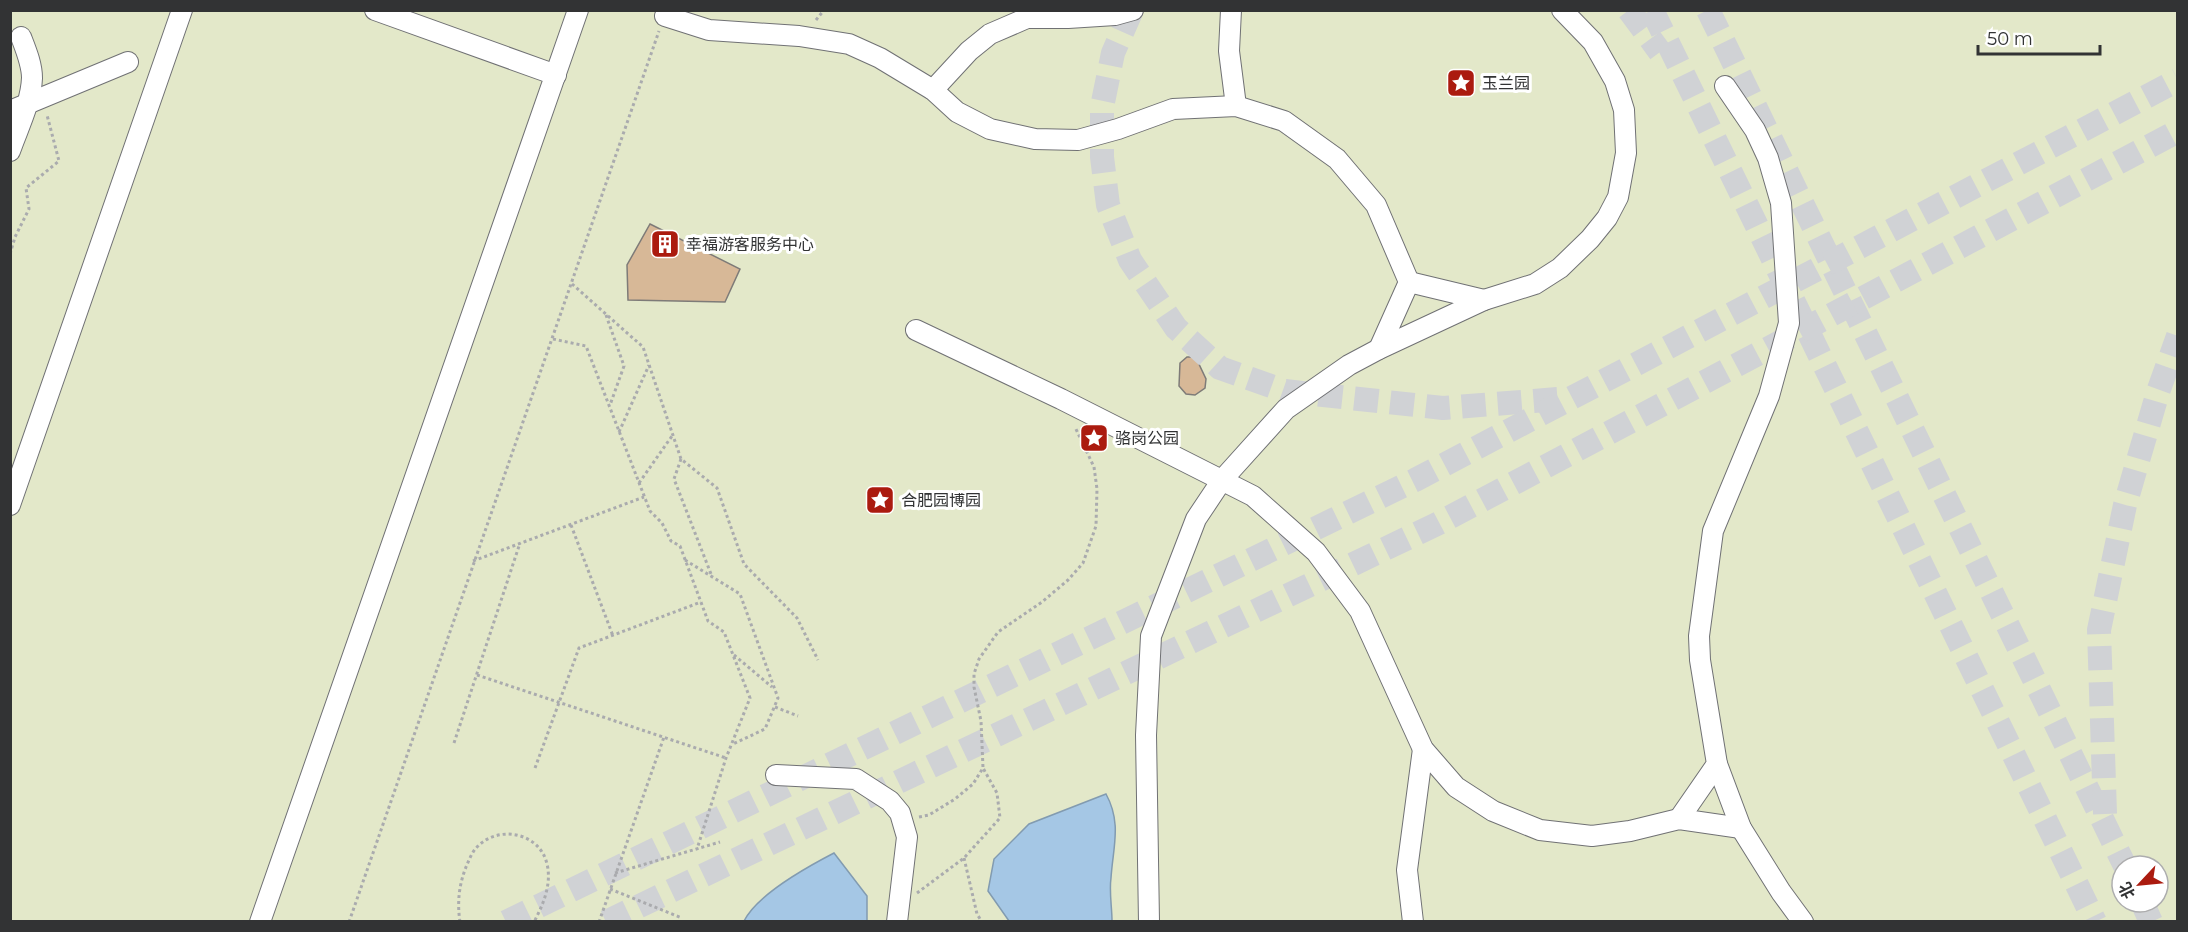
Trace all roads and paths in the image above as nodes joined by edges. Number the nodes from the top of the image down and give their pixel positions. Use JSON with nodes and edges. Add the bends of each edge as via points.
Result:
{"nodes":[{"id":1,"x":182,"y":10,"type":"edge"},
{"id":2,"x":375,"y":10,"type":"edge"},
{"id":3,"x":578,"y":10,"type":"edge"},
{"id":4,"x":1133,"y":10,"type":"edge"},
{"id":5,"x":1231,"y":10,"type":"edge"},
{"id":6,"x":1562,"y":10,"type":"edge"},
{"id":7,"x":665,"y":16,"type":"joint"},
{"id":8,"x":21,"y":37,"type":"dead end"},
{"id":9,"x":128,"y":62,"type":"dead end"},
{"id":10,"x":556,"y":75,"type":"junction"},
{"id":11,"x":1725,"y":86,"type":"dead end"},
{"id":12,"x":933,"y":90,"type":"junction"},
{"id":13,"x":26,"y":103,"type":"edge"},
{"id":14,"x":1236,"y":106,"type":"junction"},
{"id":15,"x":10,"y":152,"type":"edge"},
{"id":16,"x":10,"y":254,"type":"edge"},
{"id":17,"x":1409,"y":282,"type":"junction"},
{"id":18,"x":572,"y":284,"type":"junction"},
{"id":19,"x":1484,"y":300,"type":"junction"},
{"id":20,"x":605,"y":313,"type":"junction"},
{"id":21,"x":916,"y":330,"type":"dead end"},
{"id":22,"x":553,"y":339,"type":"junction"},
{"id":23,"x":1379,"y":349,"type":"junction"},
{"id":24,"x":649,"y":365,"type":"junction"},
{"id":25,"x":609,"y":406,"type":"junction"},
{"id":26,"x":1075,"y":426,"type":"dead end"},
{"id":27,"x":619,"y":432,"type":"junction"},
{"id":28,"x":673,"y":435,"type":"junction"},
{"id":29,"x":681,"y":459,"type":"junction"},
{"id":30,"x":1222,"y":480,"type":"junction"},
{"id":31,"x":639,"y":483,"type":"junction"},
{"id":32,"x":644,"y":497,"type":"junction"},
{"id":33,"x":10,"y":505,"type":"edge"},
{"id":34,"x":570,"y":524,"type":"junction"},
{"id":35,"x":520,"y":543,"type":"junction"},
{"id":36,"x":686,"y":560,"type":"junction"},
{"id":37,"x":473,"y":561,"type":"junction"},
{"id":38,"x":712,"y":576,"type":"junction"},
{"id":39,"x":701,"y":602,"type":"junction"},
{"id":40,"x":613,"y":636,"type":"junction"},
{"id":41,"x":732,"y":654,"type":"junction"},
{"id":42,"x":818,"y":660,"type":"dead end"},
{"id":43,"x":477,"y":675,"type":"junction"},
{"id":44,"x":774,"y":689,"type":"junction"},
{"id":45,"x":560,"y":702,"type":"junction"},
{"id":46,"x":774,"y":707,"type":"junction"},
{"id":47,"x":798,"y":716,"type":"dead end"},
{"id":48,"x":664,"y":737,"type":"junction"},
{"id":49,"x":454,"y":743,"type":"dead end"},
{"id":50,"x":731,"y":745,"type":"junction"},
{"id":51,"x":1423,"y":748,"type":"junction"},
{"id":52,"x":726,"y":758,"type":"junction"},
{"id":53,"x":1717,"y":764,"type":"junction"},
{"id":54,"x":535,"y":768,"type":"dead end"},
{"id":55,"x":983,"y":768,"type":"junction"},
{"id":56,"x":776,"y":775,"type":"dead end"},
{"id":57,"x":900,"y":813,"type":"junction"},
{"id":58,"x":1678,"y":819,"type":"junction"},
{"id":59,"x":1741,"y":828,"type":"junction"},
{"id":60,"x":720,"y":842,"type":"dead end"},
{"id":61,"x":697,"y":849,"type":"junction"},
{"id":62,"x":964,"y":858,"type":"junction"},
{"id":63,"x":615,"y":873,"type":"junction"},
{"id":64,"x":610,"y":889,"type":"junction"},
{"id":65,"x":897,"y":913,"type":"edge"},
{"id":66,"x":682,"y":918,"type":"dead end"},
{"id":67,"x":260,"y":921,"type":"edge"},
{"id":68,"x":349,"y":921,"type":"edge"},
{"id":69,"x":460,"y":921,"type":"edge"},
{"id":70,"x":534,"y":921,"type":"edge"},
{"id":71,"x":599,"y":921,"type":"edge"},
{"id":72,"x":982,"y":921,"type":"edge"},
{"id":73,"x":1149,"y":921,"type":"edge"},
{"id":74,"x":1413,"y":921,"type":"edge"},
{"id":75,"x":1803,"y":921,"type":"edge"}],
"edges":[{"from":1,"to":33,"type":"street"},
{"from":2,"to":10,"type":"street"},
{"from":3,"to":10,"type":"street"},
{"from":4,"to":12,"type":"street","via":[[1080,18],[1028,18],[990,34]]},
{"from":5,"to":14,"type":"street","via":[[1229,51]]},
{"from":6,"to":19,"type":"street","via":[[1593,42],[1615,81],[1624,110],[1626,153],[1618,197],[1590,239],[1560,268],[1535,284]]},
{"from":7,"to":12,"type":"street","via":[[709,30],[849,44]]},
{"from":7,"to":18,"type":"path"},
{"from":8,"to":13,"type":"street","via":[[32,78]]},
{"from":9,"to":13,"type":"street"},
{"from":10,"to":67,"type":"street"},
{"from":11,"to":53,"type":"street","via":[[1755,130],[1781,203],[1789,323],[1769,396],[1713,531],[1699,636]]},
{"from":12,"to":14,"type":"street","via":[[957,112],[990,129],[1035,139],[1078,140],[1173,109]]},
{"from":13,"to":15,"type":"street"},
{"from":13,"to":16,"type":"path","via":[[59,162],[26,188],[29,209]]},
{"from":14,"to":17,"type":"street","via":[[1284,121],[1337,159],[1376,205]]},
{"from":17,"to":19,"type":"street"},
{"from":17,"to":23,"type":"street"},
{"from":18,"to":20,"type":"path"},
{"from":18,"to":22,"type":"path"},
{"from":19,"to":23,"type":"street"},
{"from":20,"to":24,"type":"path","via":[[643,347]]},
{"from":20,"to":25,"type":"path","via":[[624,366]]},
{"from":21,"to":30,"type":"street"},
{"from":22,"to":25,"type":"path","via":[[586,346]]},
{"from":22,"to":37,"type":"path"},
{"from":23,"to":30,"type":"street","via":[[1286,409]]},
{"from":24,"to":27,"type":"path"},
{"from":24,"to":28,"type":"path"},
{"from":25,"to":27,"type":"path"},
{"from":26,"to":55,"type":"path","via":[[1094,467],[1096,526],[1083,563],[1042,602],[998,632],[979,659],[974,687],[981,721]]},
{"from":27,"to":31,"type":"path"},
{"from":28,"to":29,"type":"path"},
{"from":28,"to":31,"type":"path"},
{"from":29,"to":38,"type":"path","via":[[674,479]]},
{"from":29,"to":42,"type":"path","via":[[717,488],[744,564],[797,618]]},
{"from":30,"to":51,"type":"street","via":[[1253,496],[1316,552],[1360,611]]},
{"from":30,"to":73,"type":"street","via":[[1196,519],[1152,636],[1146,735]]},
{"from":31,"to":32,"type":"path"},
{"from":32,"to":34,"type":"path"},
{"from":32,"to":36,"type":"path"},
{"from":34,"to":35,"type":"path"},
{"from":34,"to":40,"type":"path"},
{"from":35,"to":37,"type":"path"},
{"from":35,"to":43,"type":"path"},
{"from":36,"to":38,"type":"path"},
{"from":36,"to":39,"type":"path"},
{"from":37,"to":68,"type":"path"},
{"from":38,"to":44,"type":"path","via":[[740,594]]},
{"from":39,"to":40,"type":"path"},
{"from":39,"to":41,"type":"path","via":[[708,621],[724,632]]},
{"from":40,"to":45,"type":"path","via":[[579,648]]},
{"from":41,"to":44,"type":"path"},
{"from":41,"to":50,"type":"path","via":[[750,698]]},
{"from":43,"to":45,"type":"path"},
{"from":43,"to":49,"type":"path"},
{"from":44,"to":46,"type":"path","via":[[778,698]]},
{"from":45,"to":48,"type":"path"},
{"from":45,"to":54,"type":"path"},
{"from":46,"to":47,"type":"path"},
{"from":46,"to":50,"type":"path","via":[[765,729]]},
{"from":48,"to":52,"type":"path"},
{"from":48,"to":63,"type":"path"},
{"from":50,"to":52,"type":"path"},
{"from":51,"to":58,"type":"street","via":[[1456,787],[1493,811],[1540,830],[1592,836]]},
{"from":51,"to":74,"type":"street","via":[[1407,870]]},
{"from":52,"to":61,"type":"path"},
{"from":53,"to":58,"type":"street"},
{"from":53,"to":59,"type":"street"},
{"from":55,"to":57,"type":"path","via":[[973,784],[929,815]]},
{"from":55,"to":62,"type":"path","via":[[997,793],[1000,818]]},
{"from":56,"to":57,"type":"street","via":[[856,779],[890,801]]},
{"from":57,"to":65,"type":"street","via":[[907,837]]},
{"from":58,"to":59,"type":"street"},
{"from":59,"to":75,"type":"street"},
{"from":60,"to":61,"type":"path"},
{"from":61,"to":63,"type":"path"},
{"from":62,"to":65,"type":"path"},
{"from":62,"to":72,"type":"path"},
{"from":63,"to":64,"type":"path"},
{"from":64,"to":66,"type":"path"},
{"from":64,"to":71,"type":"path"},
{"from":69,"to":70,"type":"path","via":[[458,898],[471,856],[483,842],[508,833],[535,843],[548,865],[546,894]]}]}
